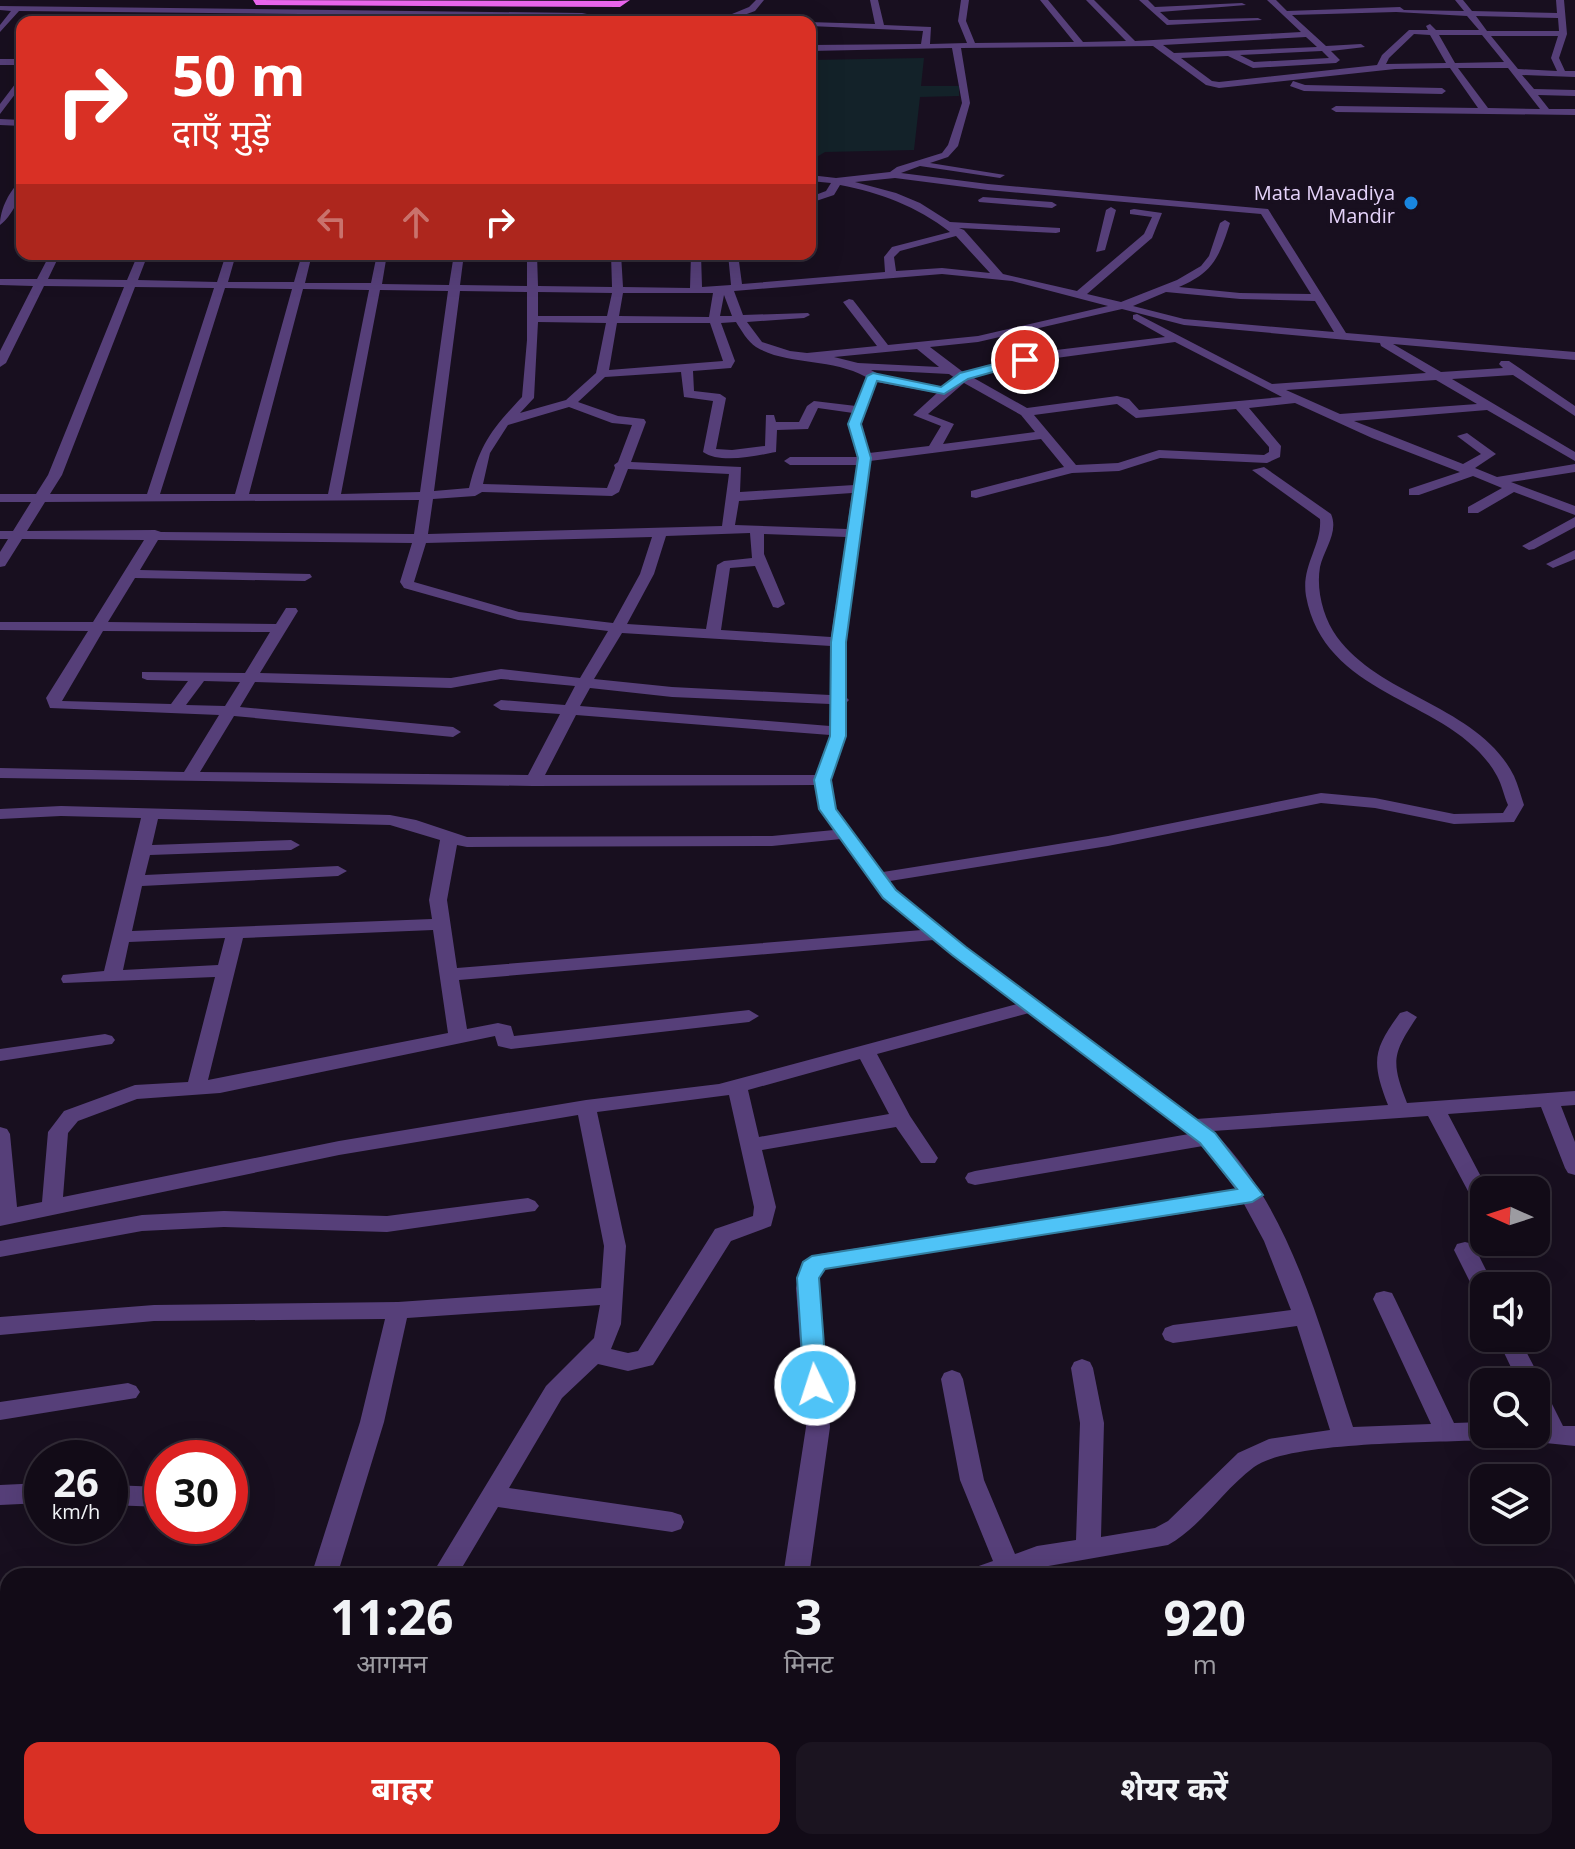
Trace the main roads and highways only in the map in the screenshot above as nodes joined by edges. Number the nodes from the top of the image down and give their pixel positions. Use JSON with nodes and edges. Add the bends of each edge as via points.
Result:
{"nodes":[{"id":1,"x":371,"y":1,"type":"edge"},
{"id":2,"x":424,"y":1,"type":"edge"},
{"id":3,"x":478,"y":1,"type":"edge"},
{"id":4,"x":578,"y":1,"type":"edge"},
{"id":5,"x":610,"y":1,"type":"edge"},
{"id":6,"x":250,"y":2,"type":"edge"},
{"id":7,"x":523,"y":2,"type":"edge"},
{"id":8,"x":626,"y":2,"type":"edge"}],
"edges":[{"from":1,"to":2,"type":"main road"},
{"from":1,"to":6,"type":"main road"},
{"from":2,"to":3,"type":"main road"},
{"from":3,"to":7,"type":"main road"},
{"from":4,"to":5,"type":"main road"},
{"from":4,"to":7,"type":"main road"},
{"from":5,"to":6,"type":"main road"},
{"from":5,"to":8,"type":"main road"}]}
